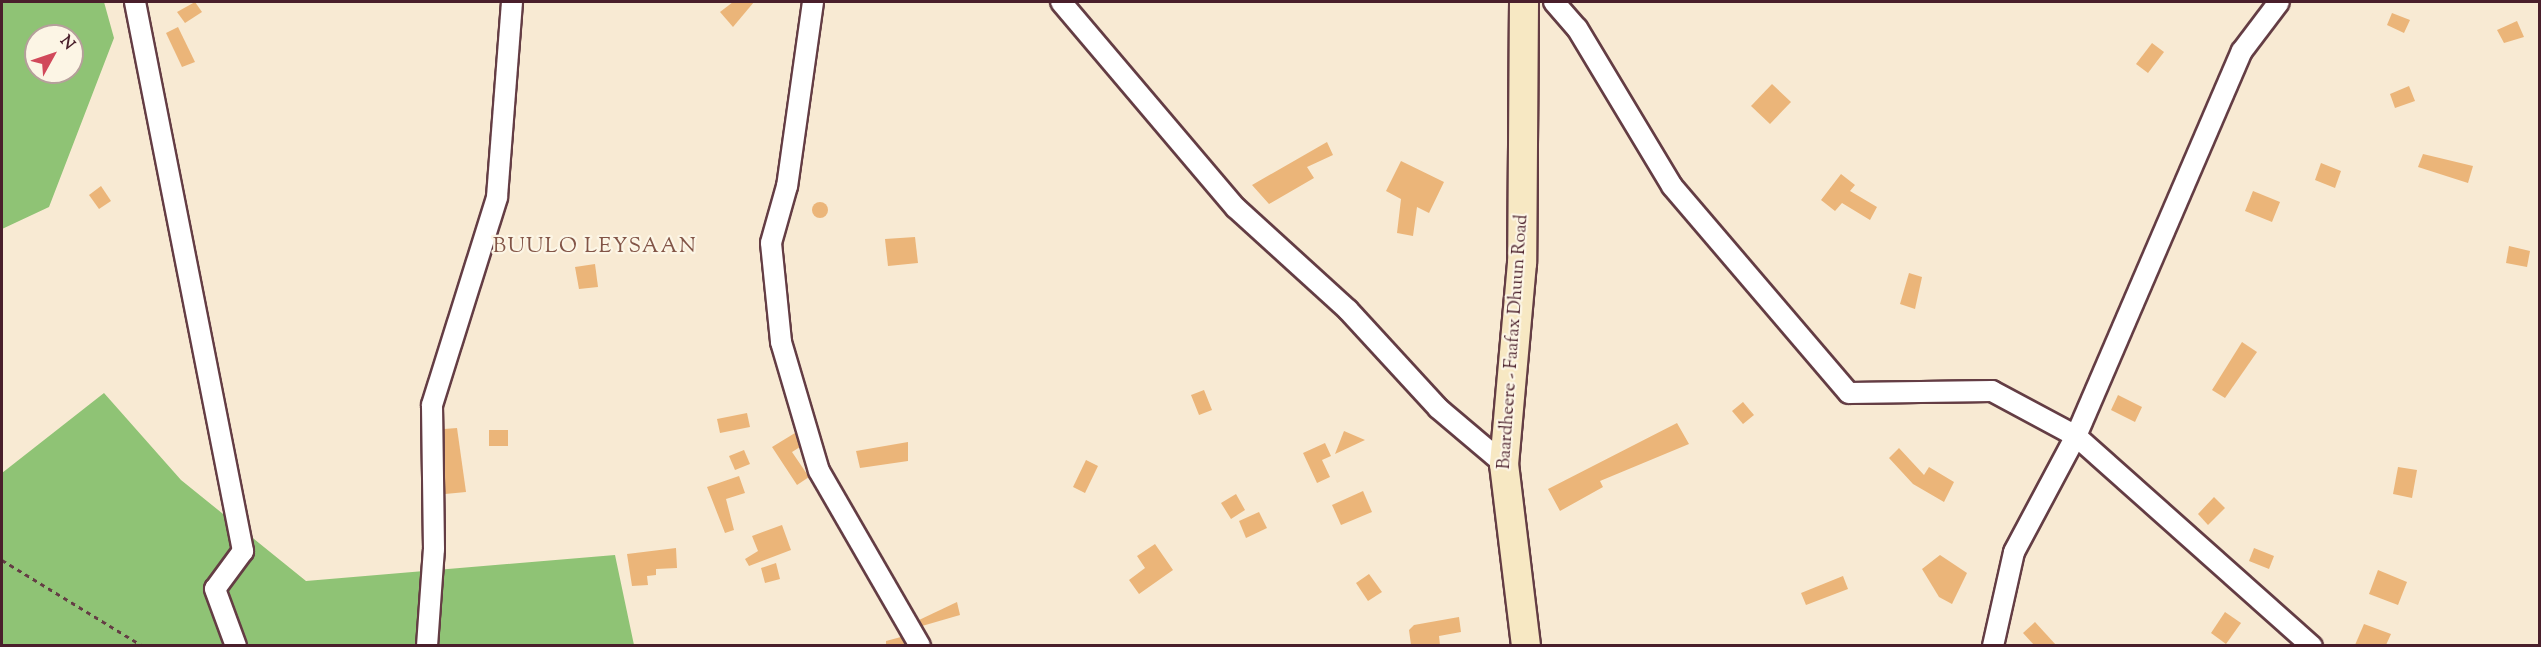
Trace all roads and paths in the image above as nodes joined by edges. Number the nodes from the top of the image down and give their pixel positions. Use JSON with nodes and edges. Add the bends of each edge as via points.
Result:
{"nodes":[{"id":1,"x":135,"y":2,"type":"edge"},
{"id":2,"x":512,"y":2,"type":"edge"},
{"id":3,"x":813,"y":2,"type":"edge"},
{"id":4,"x":1061,"y":2,"type":"edge"},
{"id":5,"x":1524,"y":2,"type":"edge"},
{"id":6,"x":1554,"y":2,"type":"edge"},
{"id":7,"x":2279,"y":2,"type":"edge"},
{"id":8,"x":2076,"y":436,"type":"junction"},
{"id":9,"x":1504,"y":464,"type":"junction"},
{"id":10,"x":2,"y":560,"type":"edge"},
{"id":11,"x":143,"y":645,"type":"edge"},
{"id":12,"x":236,"y":645,"type":"edge"},
{"id":13,"x":427,"y":645,"type":"edge"},
{"id":14,"x":920,"y":645,"type":"edge"},
{"id":15,"x":1526,"y":645,"type":"edge"},
{"id":16,"x":1993,"y":645,"type":"edge"},
{"id":17,"x":2312,"y":645,"type":"edge"}],
"edges":[{"from":1,"to":12,"type":"street","via":[[243,551],[215,589]]},
{"from":2,"to":13,"type":"street","via":[[497,197],[432,405],[434,549]]},
{"from":3,"to":14,"type":"street","via":[[787,186],[771,243],[781,342],[819,471]]},
{"from":4,"to":9,"type":"street","via":[[1236,208],[1348,310],[1438,408]]},
{"from":5,"to":9,"type":"main road","name":"Baardheere - Faafax Dhuun Road","via":[[1522,263]]},
{"from":6,"to":8,"type":"street","via":[[1577,28],[1672,186],[1849,393],[1992,391]]},
{"from":7,"to":8,"type":"street","via":[[2242,51]]},
{"from":8,"to":16,"type":"street","via":[[2014,552]]},
{"from":8,"to":17,"type":"street"},
{"from":9,"to":15,"type":"main road","name":"Baardheere - Faafax Dhuun Road"},
{"from":10,"to":11,"type":"path"}]}
